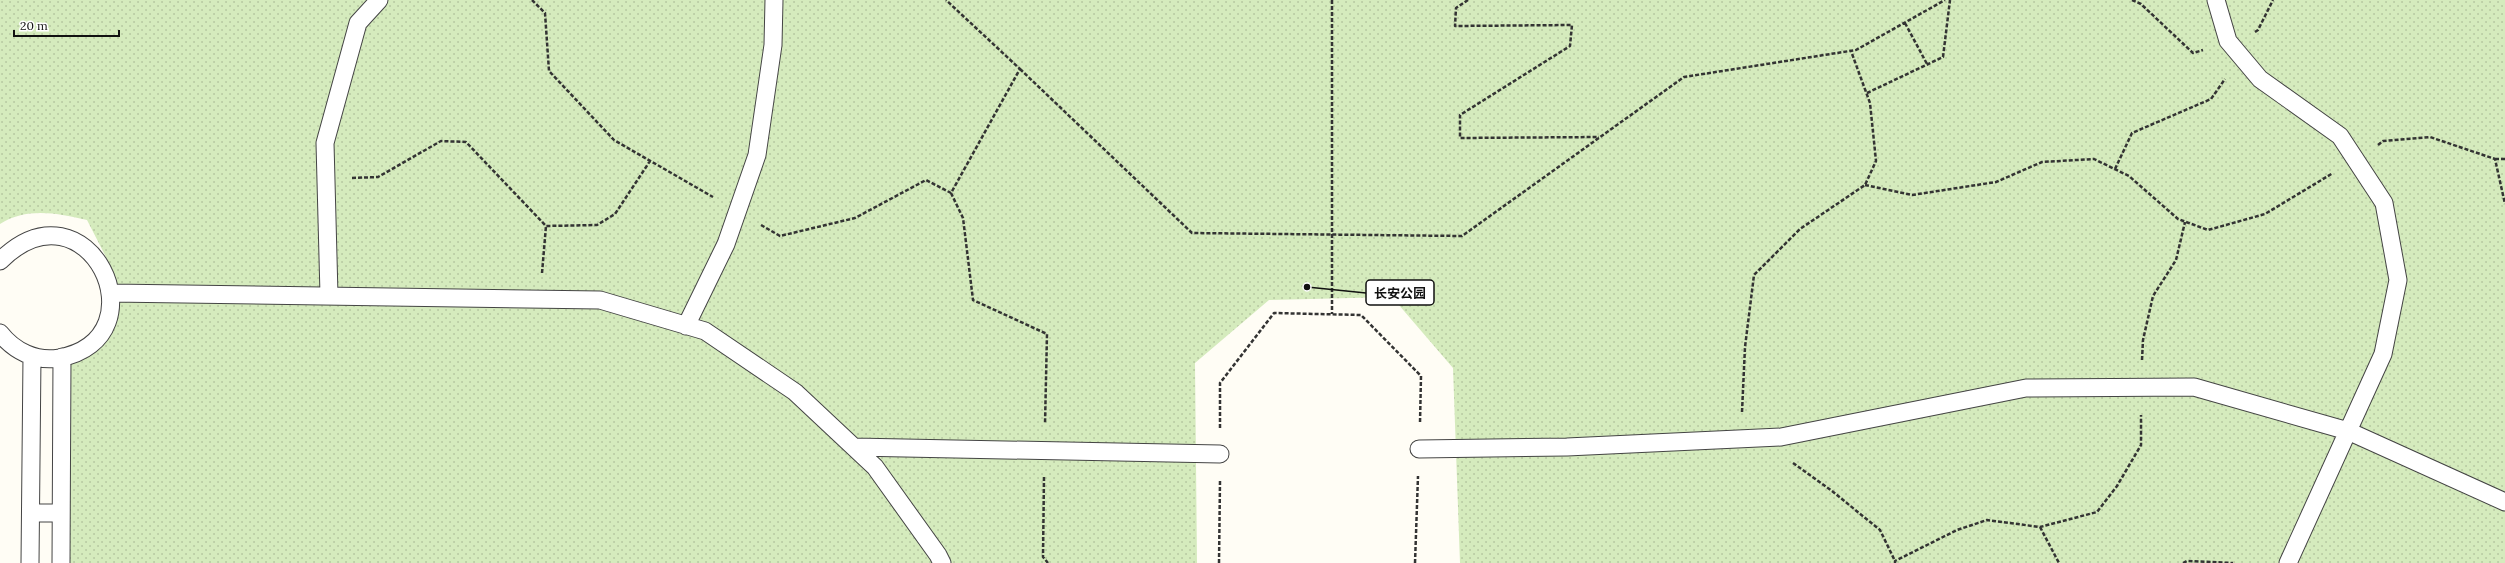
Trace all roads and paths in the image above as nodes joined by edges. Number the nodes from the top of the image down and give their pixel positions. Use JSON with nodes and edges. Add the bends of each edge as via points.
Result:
{"nodes":[{"id":1,"x":379,"y":0,"type":"edge"},
{"id":2,"x":532,"y":0,"type":"edge"},
{"id":3,"x":774,"y":0,"type":"edge"},
{"id":4,"x":946,"y":0,"type":"edge"},
{"id":5,"x":1332,"y":0,"type":"edge"},
{"id":6,"x":1468,"y":0,"type":"edge"},
{"id":7,"x":1945,"y":0,"type":"edge"},
{"id":8,"x":1950,"y":0,"type":"edge"},
{"id":9,"x":2216,"y":0,"type":"edge"},
{"id":10,"x":1905,"y":23,"type":"junction"},
{"id":11,"x":1851,"y":51,"type":"junction"},
{"id":12,"x":2241,"y":56,"type":"junction"},
{"id":13,"x":1927,"y":64,"type":"junction"},
{"id":14,"x":1020,"y":69,"type":"junction"},
{"id":15,"x":1867,"y":93,"type":"junction"},
{"id":16,"x":1600,"y":137,"type":"junction"},
{"id":17,"x":2355,"y":159,"type":"junction"},
{"id":18,"x":2495,"y":159,"type":"junction"},
{"id":19,"x":2505,"y":159,"type":"edge"},
{"id":20,"x":651,"y":161,"type":"junction"},
{"id":21,"x":2115,"y":169,"type":"junction"},
{"id":22,"x":326,"y":179,"type":"junction"},
{"id":23,"x":1865,"y":185,"type":"junction"},
{"id":24,"x":951,"y":193,"type":"junction"},
{"id":25,"x":2505,"y":204,"type":"edge"},
{"id":26,"x":737,"y":211,"type":"junction"},
{"id":27,"x":2186,"y":222,"type":"junction"},
{"id":28,"x":546,"y":226,"type":"junction"},
{"id":29,"x":1332,"y":234,"type":"junction"},
{"id":30,"x":0,"y":261,"type":"edge"},
{"id":31,"x":111,"y":292,"type":"junction"},
{"id":32,"x":329,"y":295,"type":"junction"},
{"id":33,"x":540,"y":299,"type":"junction"},
{"id":34,"x":1332,"y":314,"type":"junction"},
{"id":35,"x":686,"y":326,"type":"junction"},
{"id":36,"x":0,"y":333,"type":"edge"},
{"id":37,"x":32,"y":356,"type":"junction"},
{"id":38,"x":62,"y":357,"type":"junction"},
{"id":39,"x":2142,"y":387,"type":"junction"},
{"id":40,"x":2348,"y":431,"type":"junction"},
{"id":41,"x":1749,"y":438,"type":"junction"},
{"id":42,"x":854,"y":447,"type":"junction"},
{"id":43,"x":1419,"y":449,"type":"junction"},
{"id":44,"x":1045,"y":451,"type":"junction"},
{"id":45,"x":1220,"y":454,"type":"junction"},
{"id":46,"x":2505,"y":502,"type":"edge"},
{"id":47,"x":31,"y":513,"type":"junction"},
{"id":48,"x":61,"y":513,"type":"junction"},
{"id":49,"x":2040,"y":527,"type":"junction"},
{"id":50,"x":1895,"y":562,"type":"edge"},
{"id":51,"x":30,"y":563,"type":"edge"},
{"id":52,"x":61,"y":563,"type":"edge"},
{"id":53,"x":942,"y":563,"type":"edge"},
{"id":54,"x":1048,"y":563,"type":"edge"},
{"id":55,"x":1219,"y":563,"type":"edge"},
{"id":56,"x":1415,"y":563,"type":"edge"},
{"id":57,"x":2059,"y":563,"type":"edge"},
{"id":58,"x":2184,"y":563,"type":"edge"},
{"id":59,"x":2233,"y":563,"type":"edge"},
{"id":60,"x":2288,"y":563,"type":"edge"}],
"edges":[{"from":1,"to":22,"type":"lane","via":[[358,23],[325,143]]},
{"from":2,"to":20,"type":"path","via":[[545,13],[549,70],[614,140]]},
{"from":3,"to":26,"type":"lane","via":[[773,45],[757,155]]},
{"from":4,"to":14,"type":"path"},
{"from":5,"to":29,"type":"path"},
{"from":6,"to":16,"type":"path","via":[[1456,8],[1455,26],[1572,25],[1570,46],[1460,115],[1460,138]]},
{"from":7,"to":10,"type":"path"},
{"from":8,"to":13,"type":"path","via":[[1943,57]]},
{"from":9,"to":12,"type":"lane","via":[[2228,41]]},
{"from":10,"to":11,"type":"path"},
{"from":10,"to":13,"type":"path"},
{"from":11,"to":15,"type":"path"},
{"from":11,"to":16,"type":"path","via":[[1684,77]]},
{"from":12,"to":17,"type":"lane","via":[[2260,79],[2340,136]]},
{"from":12,"to":21,"type":"path","via":[[2211,99],[2132,133]]},
{"from":13,"to":15,"type":"path"},
{"from":14,"to":24,"type":"path"},
{"from":14,"to":29,"type":"path","via":[[1192,233]]},
{"from":15,"to":23,"type":"path","via":[[1876,161]]},
{"from":16,"to":29,"type":"path","via":[[1462,236]]},
{"from":17,"to":18,"type":"path","via":[[2383,141],[2430,137]]},
{"from":17,"to":27,"type":"path","via":[[2265,214],[2208,230]]},
{"from":17,"to":40,"type":"lane","via":[[2384,203],[2398,280],[2383,354]]},
{"from":18,"to":19,"type":"path"},
{"from":18,"to":25,"type":"path"},
{"from":20,"to":26,"type":"path"},
{"from":20,"to":28,"type":"path","via":[[615,214],[597,224]]},
{"from":21,"to":23,"type":"path","via":[[2094,159],[2042,162],[1996,182],[1912,196]]},
{"from":21,"to":27,"type":"path","via":[[2129,176],[2178,219]]},
{"from":22,"to":28,"type":"path","via":[[378,178],[441,141],[466,142]]},
{"from":22,"to":32,"type":"lane"},
{"from":23,"to":41,"type":"path","via":[[1800,229],[1754,275],[1745,347]]},
{"from":24,"to":26,"type":"path","via":[[926,180],[855,218],[780,236]]},
{"from":24,"to":44,"type":"path","via":[[963,218],[973,300],[1047,334]]},
{"from":26,"to":35,"type":"lane","via":[[726,244]]},
{"from":27,"to":39,"type":"path","via":[[2176,260],[2153,296],[2143,340]]},
{"from":28,"to":33,"type":"path"},
{"from":29,"to":34,"type":"path"},
{"from":30,"to":31,"type":"lane","via":[[16,247],[35,238],[56,237],[76,242],[93,255],[106,272]]},
{"from":31,"to":32,"type":"lane"},
{"from":31,"to":38,"type":"lane","via":[[109,314],[101,332],[88,345]]},
{"from":32,"to":33,"type":"lane"},
{"from":33,"to":35,"type":"lane","via":[[600,300]]},
{"from":34,"to":43,"type":"path","via":[[1362,315],[1421,376]]},
{"from":34,"to":45,"type":"path","via":[[1274,313],[1220,383]]},
{"from":35,"to":42,"type":"lane","via":[[705,332],[795,392]]},
{"from":36,"to":37,"type":"lane","via":[[15,348]]},
{"from":37,"to":38,"type":"lane","via":[[52,359]]},
{"from":37,"to":47,"type":"lane"},
{"from":38,"to":48,"type":"lane"},
{"from":39,"to":40,"type":"lane","via":[[2194,387]]},
{"from":39,"to":41,"type":"lane","via":[[2026,388],[1781,437]]},
{"from":39,"to":49,"type":"path","via":[[2140,445],[2117,486],[2096,512]]},
{"from":40,"to":46,"type":"lane"},
{"from":40,"to":60,"type":"lane"},
{"from":41,"to":43,"type":"lane","via":[[1567,447]]},
{"from":41,"to":50,"type":"path","via":[[1832,491],[1880,530]]},
{"from":42,"to":44,"type":"lane"},
{"from":42,"to":53,"type":"lane","via":[[875,467]]},
{"from":43,"to":56,"type":"path"},
{"from":44,"to":45,"type":"lane"},
{"from":44,"to":54,"type":"path","via":[[1043,557]]},
{"from":45,"to":55,"type":"path"},
{"from":47,"to":48,"type":"lane"},
{"from":47,"to":51,"type":"lane"},
{"from":48,"to":52,"type":"lane"},
{"from":49,"to":50,"type":"path","via":[[1987,520],[1957,530]]},
{"from":49,"to":57,"type":"path"},
{"from":58,"to":59,"type":"path"}]}
